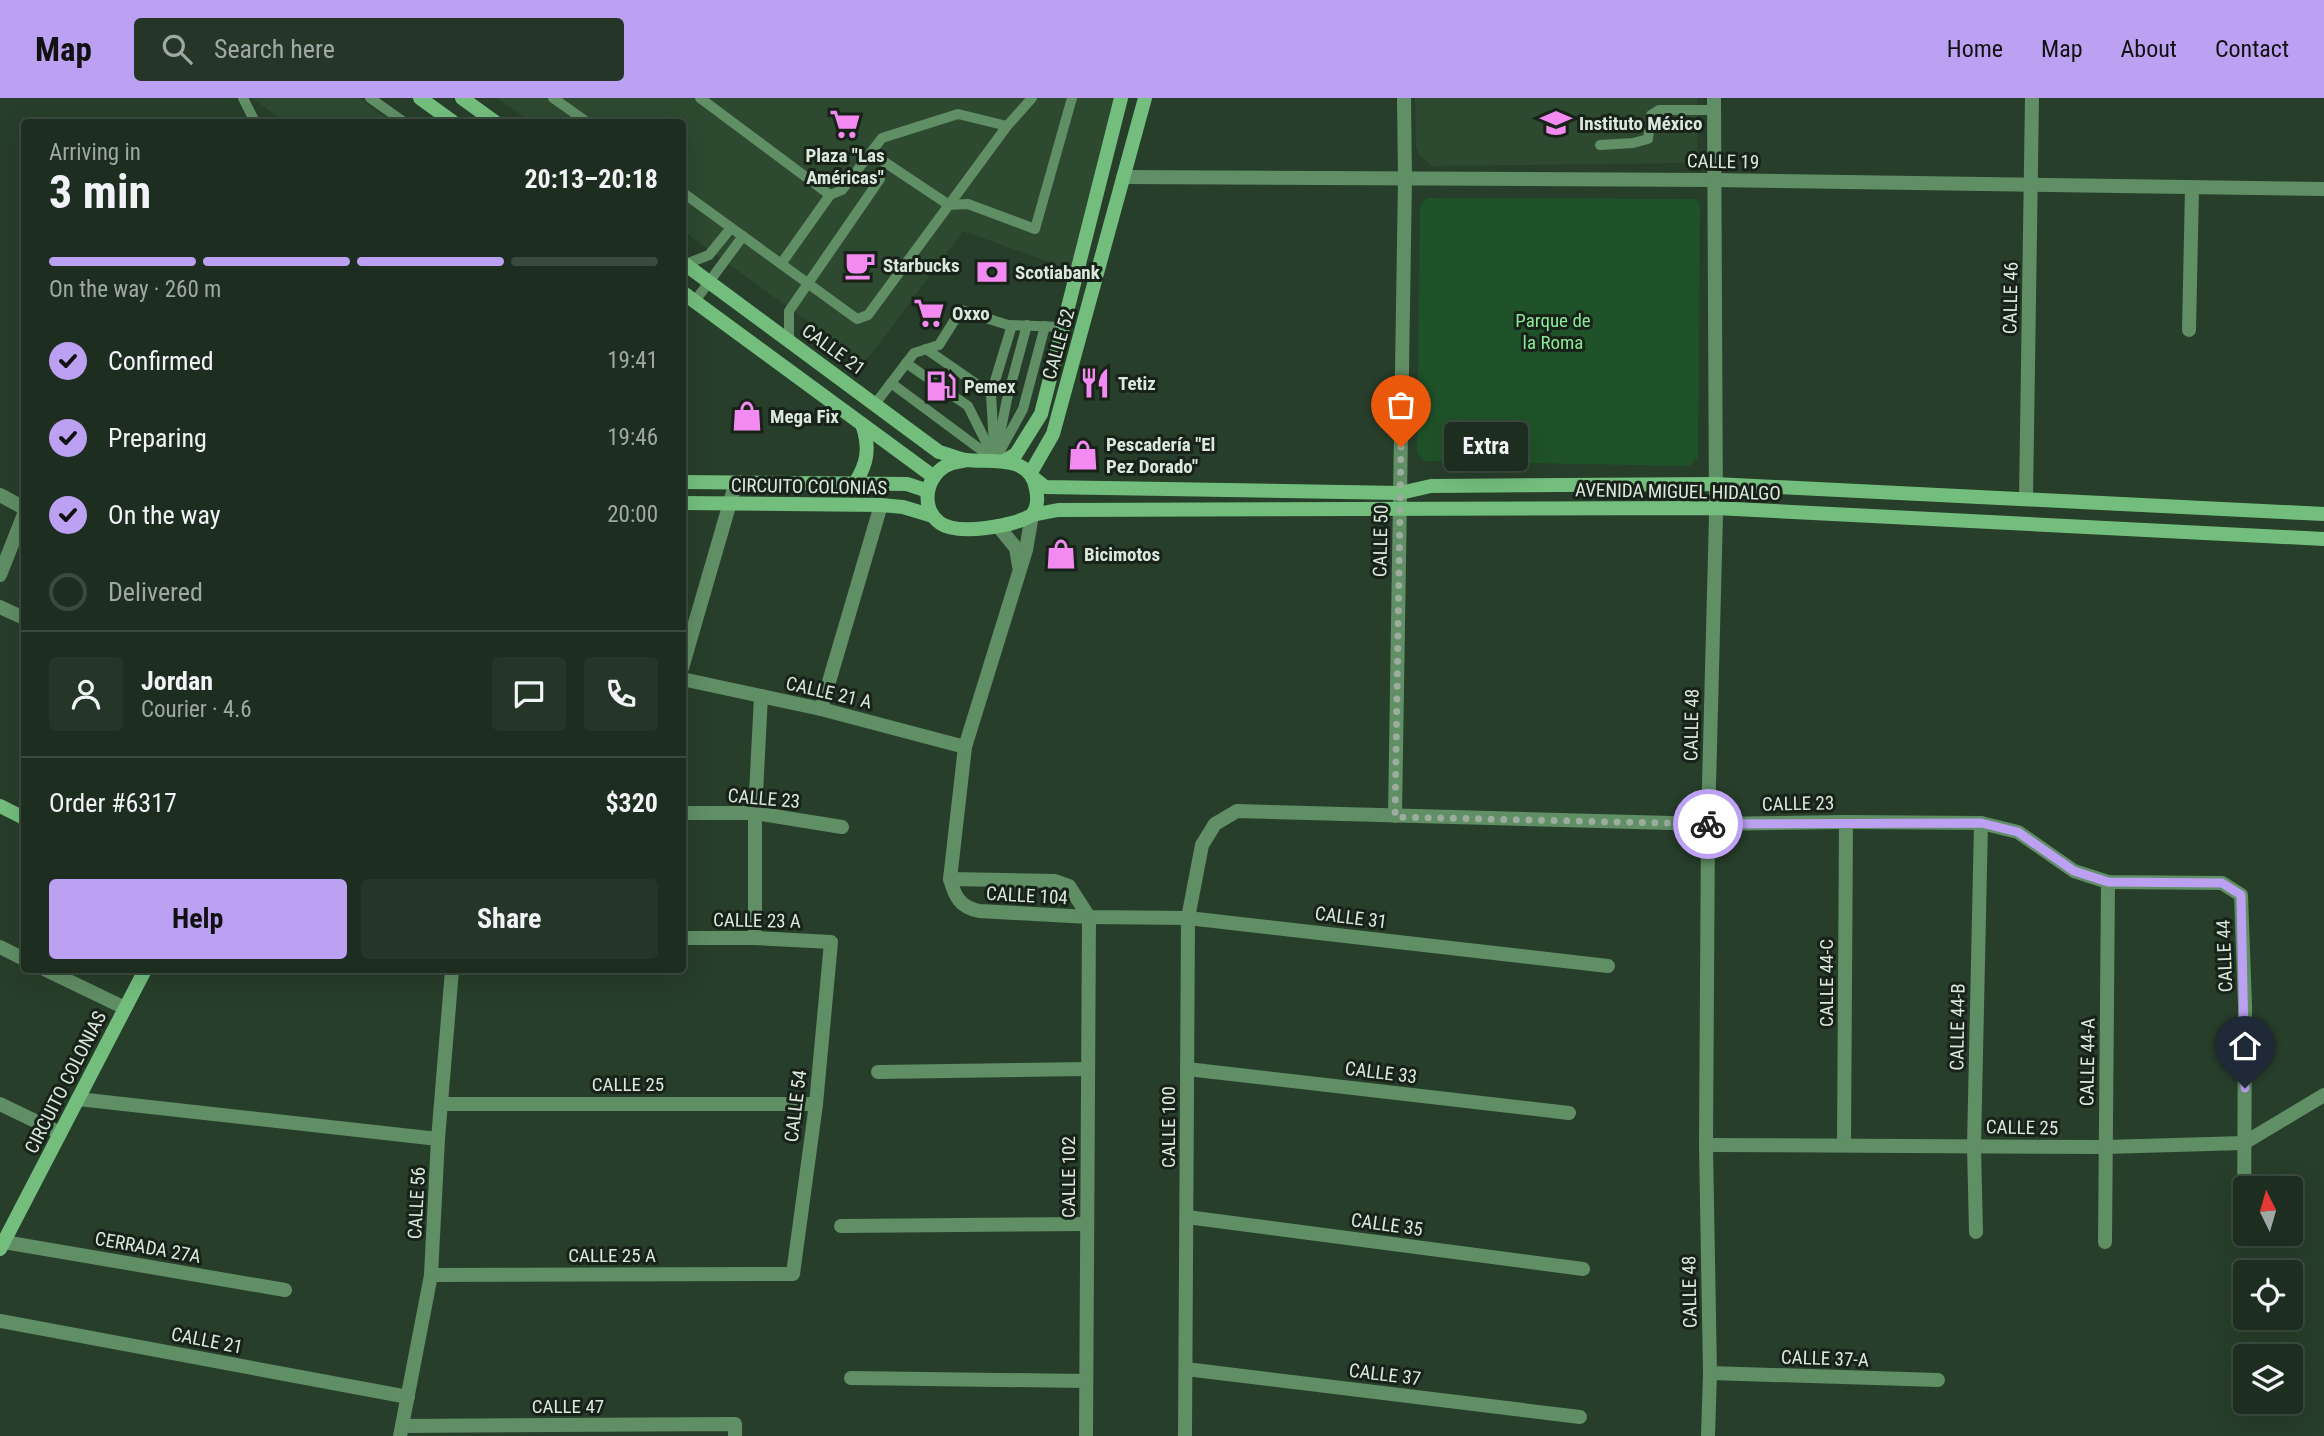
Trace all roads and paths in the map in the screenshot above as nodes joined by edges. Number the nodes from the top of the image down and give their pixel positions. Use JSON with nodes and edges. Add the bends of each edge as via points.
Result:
{"nodes":[{"id":1,"x":243,"y":98,"type":"edge"},
{"id":2,"x":370,"y":98,"type":"edge"},
{"id":3,"x":420,"y":98,"type":"edge"},
{"id":4,"x":462,"y":98,"type":"edge"},
{"id":5,"x":553,"y":98,"type":"edge"},
{"id":6,"x":699,"y":98,"type":"edge"},
{"id":7,"x":1032,"y":98,"type":"edge"},
{"id":8,"x":1072,"y":98,"type":"edge"},
{"id":9,"x":1121,"y":98,"type":"edge"},
{"id":10,"x":1145,"y":98,"type":"edge"},
{"id":11,"x":1404,"y":98,"type":"edge"},
{"id":12,"x":2032,"y":98,"type":"edge"},
{"id":13,"x":1714,"y":104,"type":"edge"},
{"id":14,"x":254,"y":119,"type":"edge"},
{"id":15,"x":400,"y":119,"type":"edge"},
{"id":16,"x":449,"y":119,"type":"edge"},
{"id":17,"x":491,"y":119,"type":"edge"},
{"id":18,"x":583,"y":119,"type":"edge"},
{"id":19,"x":1007,"y":127,"type":"junction"},
{"id":20,"x":1600,"y":145,"type":"dead end"},
{"id":21,"x":871,"y":153,"type":"junction"},
{"id":22,"x":1123,"y":177,"type":"junction"},
{"id":23,"x":880,"y":179,"type":"dead end"},
{"id":24,"x":1405,"y":179,"type":"junction"},
{"id":25,"x":1713,"y":180,"type":"junction"},
{"id":26,"x":2031,"y":185,"type":"junction"},
{"id":27,"x":2192,"y":188,"type":"junction"},
{"id":28,"x":2324,"y":189,"type":"edge"},
{"id":29,"x":686,"y":195,"type":"edge"},
{"id":30,"x":830,"y":195,"type":"junction"},
{"id":31,"x":949,"y":205,"type":"junction"},
{"id":32,"x":731,"y":228,"type":"junction"},
{"id":33,"x":743,"y":236,"type":"junction"},
{"id":34,"x":686,"y":262,"type":"edge"},
{"id":35,"x":686,"y":264,"type":"edge"},
{"id":36,"x":781,"y":264,"type":"junction"},
{"id":37,"x":709,"y":281,"type":"junction"},
{"id":38,"x":808,"y":284,"type":"junction"},
{"id":39,"x":686,"y":295,"type":"edge"},
{"id":40,"x":695,"y":301,"type":"junction"},
{"id":41,"x":1012,"y":325,"type":"junction"},
{"id":42,"x":1027,"y":325,"type":"junction"},
{"id":43,"x":1045,"y":326,"type":"junction"},
{"id":44,"x":1061,"y":327,"type":"junction"},
{"id":45,"x":2189,"y":330,"type":"dead end"},
{"id":46,"x":1081,"y":334,"type":"junction"},
{"id":47,"x":789,"y":340,"type":"junction"},
{"id":48,"x":926,"y":349,"type":"junction"},
{"id":49,"x":906,"y":363,"type":"junction"},
{"id":50,"x":891,"y":383,"type":"junction"},
{"id":51,"x":992,"y":394,"type":"junction"},
{"id":52,"x":875,"y":404,"type":"junction"},
{"id":53,"x":862,"y":424,"type":"junction"},
{"id":54,"x":966,"y":460,"type":"junction"},
{"id":55,"x":999,"y":461,"type":"junction"},
{"id":56,"x":934,"y":477,"type":"junction"},
{"id":57,"x":1033,"y":477,"type":"junction"},
{"id":58,"x":686,"y":482,"type":"edge"},
{"id":59,"x":736,"y":482,"type":"junction"},
{"id":60,"x":855,"y":483,"type":"junction"},
{"id":61,"x":1715,"y":484,"type":"junction"},
{"id":62,"x":928,"y":491,"type":"junction"},
{"id":63,"x":1400,"y":493,"type":"junction"},
{"id":64,"x":0,"y":495,"type":"edge"},
{"id":65,"x":2026,"y":499,"type":"junction"},
{"id":66,"x":686,"y":503,"type":"edge"},
{"id":67,"x":730,"y":503,"type":"junction"},
{"id":68,"x":881,"y":505,"type":"junction"},
{"id":69,"x":21,"y":506,"type":"edge"},
{"id":70,"x":1715,"y":508,"type":"junction"},
{"id":71,"x":1400,"y":509,"type":"junction"},
{"id":72,"x":2324,"y":514,"type":"edge"},
{"id":73,"x":1032,"y":515,"type":"junction"},
{"id":74,"x":933,"y":516,"type":"junction"},
{"id":75,"x":21,"y":522,"type":"edge"},
{"id":76,"x":998,"y":526,"type":"junction"},
{"id":77,"x":2324,"y":539,"type":"edge"},
{"id":78,"x":1019,"y":570,"type":"junction"},
{"id":79,"x":0,"y":575,"type":"edge"},
{"id":80,"x":0,"y":607,"type":"edge"},
{"id":81,"x":21,"y":617,"type":"edge"},
{"id":82,"x":686,"y":654,"type":"edge"},
{"id":83,"x":686,"y":680,"type":"edge"},
{"id":84,"x":761,"y":696,"type":"junction"},
{"id":85,"x":821,"y":709,"type":"junction"},
{"id":86,"x":965,"y":747,"type":"junction"},
{"id":87,"x":0,"y":806,"type":"edge"},
{"id":88,"x":686,"y":813,"type":"edge"},
{"id":89,"x":755,"y":813,"type":"junction"},
{"id":90,"x":21,"y":816,"type":"edge"},
{"id":91,"x":1395,"y":817,"type":"junction"},
{"id":92,"x":1846,"y":822,"type":"junction"},
{"id":93,"x":1981,"y":823,"type":"junction"},
{"id":94,"x":1215,"y":824,"type":"joint"},
{"id":95,"x":1707,"y":824,"type":"junction"},
{"id":96,"x":842,"y":827,"type":"dead end"},
{"id":97,"x":950,"y":879,"type":"junction"},
{"id":98,"x":2108,"y":882,"type":"junction"},
{"id":99,"x":2241,"y":895,"type":"joint"},
{"id":100,"x":1089,"y":917,"type":"junction"},
{"id":101,"x":1188,"y":918,"type":"junction"},
{"id":102,"x":755,"y":938,"type":"junction"},
{"id":103,"x":686,"y":939,"type":"edge"},
{"id":104,"x":831,"y":942,"type":"joint"},
{"id":105,"x":0,"y":947,"type":"edge"},
{"id":106,"x":21,"y":958,"type":"edge"},
{"id":107,"x":1608,"y":966,"type":"dead end"},
{"id":108,"x":52,"y":973,"type":"edge"},
{"id":109,"x":143,"y":973,"type":"edge"},
{"id":110,"x":452,"y":973,"type":"edge"},
{"id":111,"x":125,"y":1008,"type":"junction"},
{"id":112,"x":1088,"y":1069,"type":"junction"},
{"id":113,"x":1187,"y":1069,"type":"junction"},
{"id":114,"x":877,"y":1072,"type":"dead end"},
{"id":115,"x":2324,"y":1095,"type":"edge"},
{"id":116,"x":78,"y":1099,"type":"junction"},
{"id":117,"x":0,"y":1104,"type":"edge"},
{"id":118,"x":441,"y":1104,"type":"junction"},
{"id":119,"x":816,"y":1104,"type":"junction"},
{"id":120,"x":1569,"y":1113,"type":"dead end"},
{"id":121,"x":60,"y":1133,"type":"junction"},
{"id":122,"x":438,"y":1139,"type":"junction"},
{"id":123,"x":2244,"y":1143,"type":"junction"},
{"id":124,"x":1844,"y":1144,"type":"junction"},
{"id":125,"x":1706,"y":1145,"type":"junction"},
{"id":126,"x":1974,"y":1146,"type":"junction"},
{"id":127,"x":2105,"y":1147,"type":"junction"},
{"id":128,"x":2244,"y":1176,"type":"edge"},
{"id":129,"x":1187,"y":1217,"type":"junction"},
{"id":130,"x":1087,"y":1224,"type":"junction"},
{"id":131,"x":841,"y":1226,"type":"dead end"},
{"id":132,"x":1976,"y":1232,"type":"dead end"},
{"id":133,"x":2105,"y":1242,"type":"dead end"},
{"id":134,"x":2,"y":1246,"type":"edge"},
{"id":135,"x":1583,"y":1269,"type":"dead end"},
{"id":136,"x":793,"y":1274,"type":"joint"},
{"id":137,"x":431,"y":1275,"type":"junction"},
{"id":138,"x":285,"y":1290,"type":"dead end"},
{"id":139,"x":0,"y":1321,"type":"edge"},
{"id":140,"x":1186,"y":1369,"type":"junction"},
{"id":141,"x":1710,"y":1373,"type":"junction"},
{"id":142,"x":851,"y":1378,"type":"dead end"},
{"id":143,"x":1938,"y":1380,"type":"dead end"},
{"id":144,"x":1086,"y":1381,"type":"junction"},
{"id":145,"x":408,"y":1397,"type":"junction"},
{"id":146,"x":1580,"y":1417,"type":"dead end"},
{"id":147,"x":735,"y":1430,"type":"edge"},
{"id":148,"x":401,"y":1431,"type":"edge"},
{"id":149,"x":1086,"y":1436,"type":"edge"},
{"id":150,"x":1185,"y":1436,"type":"edge"},
{"id":151,"x":1708,"y":1436,"type":"edge"}],
"edges":[{"from":1,"to":14,"type":"lane"},
{"from":2,"to":15,"type":"lane"},
{"from":3,"to":16,"type":"street"},
{"from":4,"to":17,"type":"street"},
{"from":5,"to":18,"type":"lane"},
{"from":6,"to":30,"type":"lane"},
{"from":7,"to":19,"type":"lane"},
{"from":8,"to":31,"type":"lane","via":[[1035,229],[968,204]]},
{"from":9,"to":44,"type":"street","name":"CALLE 52"},
{"from":10,"to":22,"type":"street","name":"CALLE 52"},
{"from":11,"to":24,"type":"street","name":"CALLE 50"},
{"from":12,"to":26,"type":"street","name":"CALLE 46"},
{"from":13,"to":20,"type":"lane","via":[[1659,110],[1651,115],[1648,139]]},
{"from":13,"to":25,"type":"street","name":"CALLE 48"},
{"from":19,"to":21,"type":"lane","via":[[958,114],[883,138]]},
{"from":19,"to":31,"type":"lane"},
{"from":21,"to":30,"type":"lane","via":[[842,190]]},
{"from":21,"to":31,"type":"lane"},
{"from":22,"to":24,"type":"street","name":"CALLE 19"},
{"from":22,"to":46,"type":"street","name":"CALLE 52"},
{"from":23,"to":38,"type":"lane"},
{"from":24,"to":25,"type":"street","name":"CALLE 19"},
{"from":24,"to":63,"type":"street","name":"CALLE 50"},
{"from":25,"to":26,"type":"street","name":"CALLE 19"},
{"from":25,"to":61,"type":"street","name":"CALLE 48"},
{"from":26,"to":27,"type":"street","name":"CALLE 19"},
{"from":26,"to":65,"type":"street","name":"CALLE 46"},
{"from":27,"to":28,"type":"street","name":"CALLE 19"},
{"from":27,"to":45,"type":"street"},
{"from":29,"to":32,"type":"lane"},
{"from":30,"to":36,"type":"lane"},
{"from":31,"to":38,"type":"lane","via":[[868,315],[857,319]]},
{"from":32,"to":33,"type":"lane"},
{"from":32,"to":34,"type":"lane","via":[[709,255]]},
{"from":33,"to":36,"type":"lane"},
{"from":33,"to":37,"type":"lane"},
{"from":35,"to":37,"type":"street","name":"CALLE 21"},
{"from":36,"to":38,"type":"lane"},
{"from":37,"to":40,"type":"lane"},
{"from":37,"to":47,"type":"street","name":"CALLE 21"},
{"from":38,"to":47,"type":"lane","via":[[789,311]]},
{"from":39,"to":40,"type":"street"},
{"from":40,"to":53,"type":"street"},
{"from":41,"to":42,"type":"lane"},
{"from":41,"to":48,"type":"lane","via":[[961,310],[939,345]]},
{"from":41,"to":51,"type":"lane"},
{"from":42,"to":43,"type":"lane"},
{"from":42,"to":55,"type":"lane","via":[[1007,399]]},
{"from":43,"to":44,"type":"lane"},
{"from":43,"to":55,"type":"lane","via":[[1023,409]]},
{"from":44,"to":46,"type":"street"},
{"from":44,"to":55,"type":"street","name":"CALLE 52","via":[[1041,414],[1016,454]]},
{"from":46,"to":57,"type":"street","name":"CALLE 52","via":[[1053,434]]},
{"from":47,"to":52,"type":"street","name":"CALLE 21"},
{"from":48,"to":49,"type":"lane","via":[[914,353]]},
{"from":48,"to":51,"type":"lane"},
{"from":49,"to":50,"type":"lane"},
{"from":49,"to":55,"type":"lane","via":[[968,406]]},
{"from":50,"to":52,"type":"lane"},
{"from":50,"to":55,"type":"lane"},
{"from":51,"to":55,"type":"lane"},
{"from":52,"to":54,"type":"street","name":"CALLE 21","via":[[939,452]]},
{"from":53,"to":56,"type":"street"},
{"from":53,"to":60,"type":"street","via":[[867,460]]},
{"from":54,"to":55,"type":"street"},
{"from":54,"to":56,"type":"street","via":[[950,464]]},
{"from":55,"to":57,"type":"street","via":[[1023,468]]},
{"from":56,"to":62,"type":"street"},
{"from":57,"to":63,"type":"street","name":"AVENIDA MIGUEL HIDALGO","via":[[1045,487]]},
{"from":57,"to":73,"type":"street","via":[[1037,502]]},
{"from":58,"to":59,"type":"street","name":"CIRCUITO COLONIAS"},
{"from":59,"to":60,"type":"street","name":"CIRCUITO COLONIAS"},
{"from":59,"to":67,"type":"street"},
{"from":60,"to":62,"type":"street","name":"CIRCUITO COLONIAS","via":[[907,484]]},
{"from":61,"to":63,"type":"street","name":"AVENIDA MIGUEL HIDALGO","via":[[1432,486]]},
{"from":61,"to":65,"type":"street","name":"AVENIDA MIGUEL HIDALGO"},
{"from":61,"to":70,"type":"street","name":"CALLE 48"},
{"from":62,"to":74,"type":"street"},
{"from":63,"to":71,"type":"street","name":"CALLE 50"},
{"from":64,"to":69,"type":"street"},
{"from":65,"to":72,"type":"street","name":"AVENIDA MIGUEL HIDALGO"},
{"from":66,"to":67,"type":"street","name":"CIRCUITO COLONIAS"},
{"from":67,"to":68,"type":"street","name":"CIRCUITO COLONIAS"},
{"from":67,"to":82,"type":"street"},
{"from":68,"to":74,"type":"street","name":"CIRCUITO COLONIAS"},
{"from":68,"to":85,"type":"street"},
{"from":70,"to":71,"type":"street","name":"AVENIDA MIGUEL HIDALGO"},
{"from":70,"to":77,"type":"street","name":"AVENIDA MIGUEL HIDALGO"},
{"from":70,"to":95,"type":"street","name":"CALLE 48"},
{"from":71,"to":73,"type":"street","name":"AVENIDA MIGUEL HIDALGO","via":[[1058,510]]},
{"from":71,"to":91,"type":"street","name":"CALLE 50"},
{"from":73,"to":76,"type":"street"},
{"from":73,"to":78,"type":"street"},
{"from":74,"to":76,"type":"street","via":[[953,528]]},
{"from":75,"to":79,"type":"street"},
{"from":76,"to":78,"type":"street","via":[[1016,548]]},
{"from":78,"to":86,"type":"street"},
{"from":80,"to":81,"type":"street"},
{"from":83,"to":84,"type":"street","name":"CALLE 21 A"},
{"from":84,"to":85,"type":"street","name":"CALLE 21 A"},
{"from":84,"to":89,"type":"street"},
{"from":85,"to":86,"type":"street","name":"CALLE 21 A"},
{"from":86,"to":97,"type":"street"},
{"from":87,"to":90,"type":"street"},
{"from":88,"to":89,"type":"street","name":"CALLE 23"},
{"from":89,"to":96,"type":"street","name":"CALLE 23"},
{"from":89,"to":102,"type":"street"},
{"from":91,"to":94,"type":"street","name":"CALLE 23","via":[[1237,811]]},
{"from":91,"to":95,"type":"street","name":"CALLE 23"},
{"from":92,"to":93,"type":"street","name":"CALLE 23"},
{"from":92,"to":95,"type":"street","name":"CALLE 23"},
{"from":92,"to":124,"type":"street","name":"CALLE 44-C"},
{"from":93,"to":98,"type":"street","name":"CALLE 23","via":[[2018,832],[2074,871]]},
{"from":93,"to":126,"type":"street","name":"CALLE 44-B"},
{"from":94,"to":101,"type":"street","name":"CALLE 100","via":[[1202,845]]},
{"from":95,"to":125,"type":"street","name":"CALLE 48"},
{"from":97,"to":100,"type":"street","name":"CALLE 104","via":[[1055,881],[1069,886]]},
{"from":97,"to":100,"type":"street","name":"CALLE 104","via":[[954,896],[965,909]]},
{"from":98,"to":99,"type":"street","name":"CALLE 23","via":[[2222,883]]},
{"from":98,"to":127,"type":"street","name":"CALLE 44-A"},
{"from":99,"to":123,"type":"street","name":"CALLE 44"},
{"from":100,"to":101,"type":"street","name":"CALLE 31"},
{"from":100,"to":112,"type":"street","name":"CALLE 102"},
{"from":101,"to":107,"type":"street","name":"CALLE 31"},
{"from":101,"to":113,"type":"street","name":"CALLE 100"},
{"from":102,"to":103,"type":"street","name":"CALLE 23 A"},
{"from":102,"to":104,"type":"street","name":"CALLE 23 A"},
{"from":104,"to":119,"type":"street","name":"CALLE 54"},
{"from":105,"to":106,"type":"street"},
{"from":108,"to":111,"type":"street"},
{"from":109,"to":111,"type":"street","name":"CIRCUITO COLONIAS"},
{"from":110,"to":118,"type":"street","name":"CALLE 56"},
{"from":111,"to":116,"type":"street","name":"CIRCUITO COLONIAS"},
{"from":112,"to":114,"type":"street"},
{"from":112,"to":130,"type":"street","name":"CALLE 102"},
{"from":113,"to":120,"type":"street","name":"CALLE 33"},
{"from":113,"to":129,"type":"street","name":"CALLE 100"},
{"from":115,"to":123,"type":"street","name":"CALLE 25"},
{"from":116,"to":121,"type":"street","name":"CIRCUITO COLONIAS"},
{"from":116,"to":122,"type":"street"},
{"from":117,"to":121,"type":"street"},
{"from":118,"to":119,"type":"street","name":"CALLE 25"},
{"from":118,"to":122,"type":"street","name":"CALLE 56"},
{"from":119,"to":136,"type":"street","name":"CALLE 54"},
{"from":121,"to":134,"type":"street","name":"CIRCUITO COLONIAS"},
{"from":122,"to":137,"type":"street","name":"CALLE 56"},
{"from":123,"to":127,"type":"street","name":"CALLE 25"},
{"from":123,"to":128,"type":"street","name":"CALLE 44"},
{"from":124,"to":125,"type":"street","name":"CALLE 25"},
{"from":124,"to":126,"type":"street","name":"CALLE 25"},
{"from":125,"to":141,"type":"street","name":"CALLE 48"},
{"from":126,"to":127,"type":"street","name":"CALLE 25"},
{"from":126,"to":132,"type":"street","name":"CALLE 44-B"},
{"from":127,"to":133,"type":"street","name":"CALLE 44-A"},
{"from":129,"to":135,"type":"street","name":"CALLE 35"},
{"from":129,"to":140,"type":"street","name":"CALLE 100"},
{"from":130,"to":131,"type":"street"},
{"from":130,"to":144,"type":"street","name":"CALLE 102"},
{"from":134,"to":138,"type":"street","name":"CERRADA 27A"},
{"from":136,"to":137,"type":"street","name":"CALLE 25 A"},
{"from":137,"to":145,"type":"street","name":"CALLE 56"},
{"from":139,"to":145,"type":"street","name":"CALLE 21"},
{"from":140,"to":146,"type":"street","name":"CALLE 37"},
{"from":140,"to":150,"type":"street","name":"CALLE 100"},
{"from":141,"to":143,"type":"street","name":"CALLE 37-A"},
{"from":141,"to":151,"type":"street","name":"CALLE 48"},
{"from":142,"to":144,"type":"street"},
{"from":144,"to":149,"type":"street","name":"CALLE 102"},
{"from":145,"to":148,"type":"street","name":"CALLE 56"},
{"from":147,"to":148,"type":"street","name":"CALLE 47"}]}
